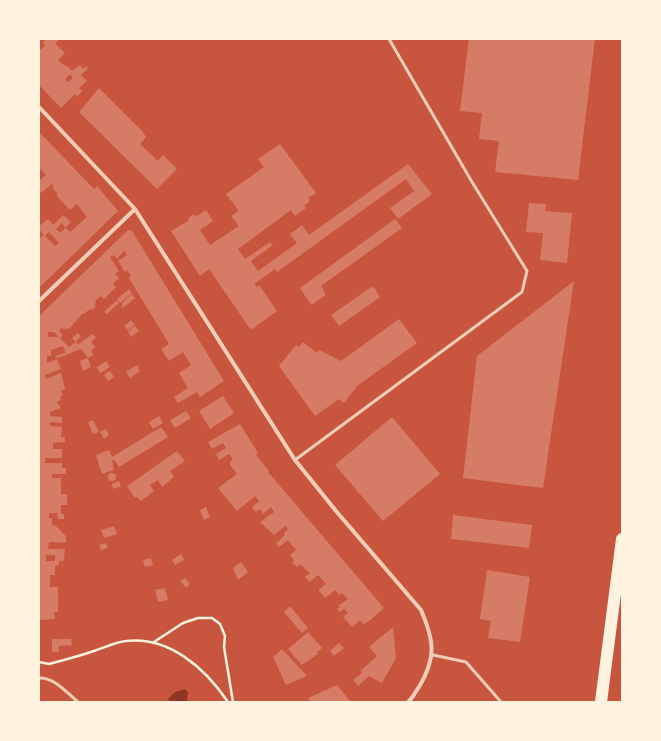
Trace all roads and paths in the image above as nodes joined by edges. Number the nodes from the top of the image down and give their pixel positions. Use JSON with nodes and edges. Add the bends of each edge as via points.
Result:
{"nodes":[{"id":1,"x":389,"y":39,"type":"edge"},
{"id":2,"x":39,"y":108,"type":"edge"},
{"id":3,"x":135,"y":209,"type":"junction"},
{"id":4,"x":39,"y":300,"type":"edge"},
{"id":5,"x":295,"y":460,"type":"junction"},
{"id":6,"x":622,"y":539,"type":"edge"},
{"id":7,"x":154,"y":642,"type":"junction"},
{"id":8,"x":433,"y":655,"type":"junction"},
{"id":9,"x":39,"y":662,"type":"edge"},
{"id":10,"x":39,"y":678,"type":"edge"},
{"id":11,"x":410,"y":701,"type":"edge"},
{"id":12,"x":78,"y":702,"type":"edge"},
{"id":13,"x":228,"y":702,"type":"edge"},
{"id":14,"x":233,"y":702,"type":"edge"},
{"id":15,"x":501,"y":702,"type":"edge"},
{"id":16,"x":601,"y":702,"type":"edge"}],
"edges":[{"from":1,"to":5,"type":"lane","via":[[527,271],[522,292]]},
{"from":2,"to":3,"type":"street"},
{"from":3,"to":4,"type":"street"},
{"from":3,"to":5,"type":"street"},
{"from":5,"to":8,"type":"street","via":[[336,512],[421,610],[430,630]]},
{"from":6,"to":16,"type":"highway"},
{"from":7,"to":9,"type":"path","via":[[124,641],[49,664]]},
{"from":7,"to":13,"type":"path","via":[[186,657],[212,681]]},
{"from":7,"to":14,"type":"path","via":[[183,623],[198,618],[212,618],[220,624],[225,636],[224,647]]},
{"from":8,"to":11,"type":"street","via":[[426,676]]},
{"from":8,"to":15,"type":"lane","via":[[466,662]]},
{"from":10,"to":12,"type":"lane","via":[[52,680]]}]}
